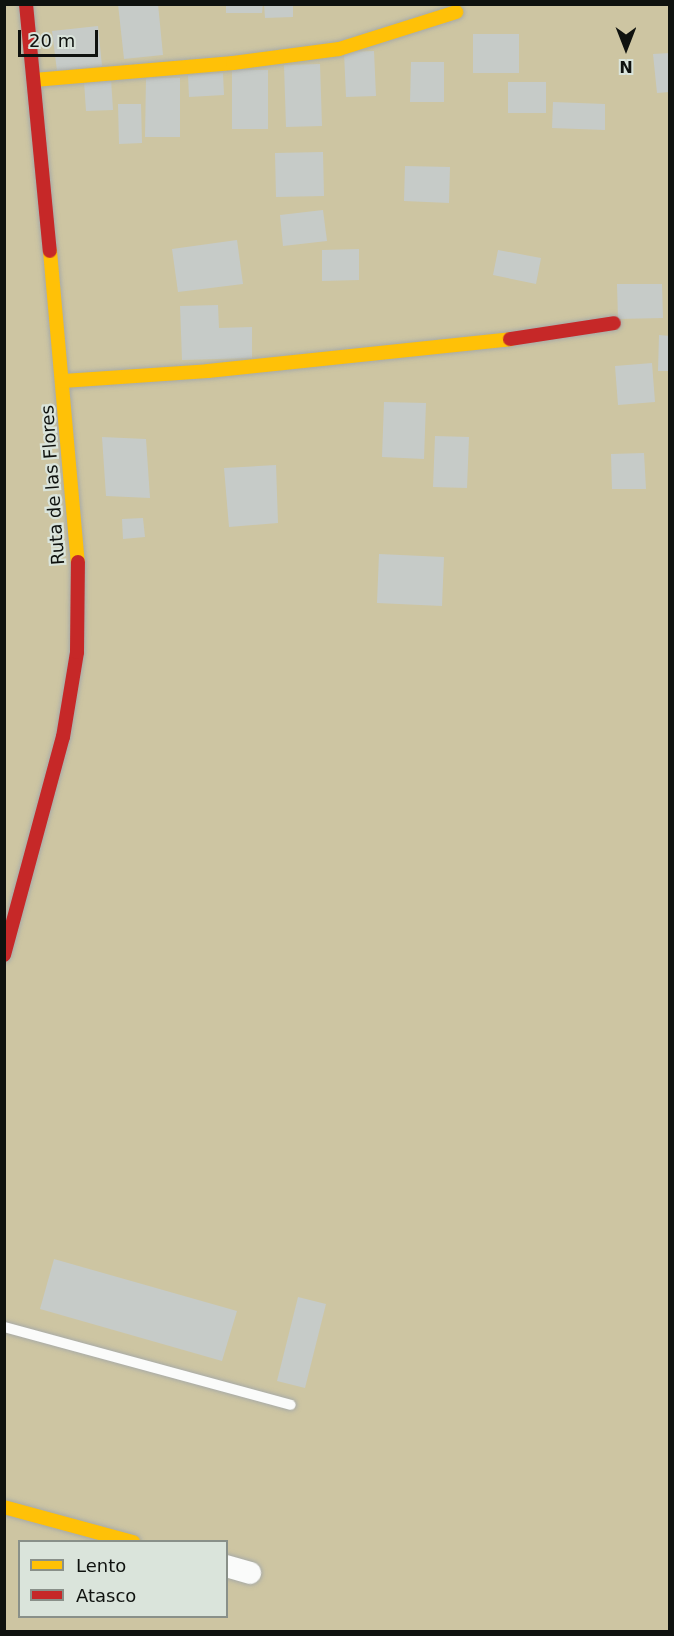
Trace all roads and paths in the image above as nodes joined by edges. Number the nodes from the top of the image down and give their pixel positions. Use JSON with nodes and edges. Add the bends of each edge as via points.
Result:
{"nodes":[{"id":1,"x":26,"y":4,"type":"edge"},
{"id":2,"x":456,"y":12,"type":"dead end"},
{"id":3,"x":34,"y":80,"type":"junction"},
{"id":4,"x":614,"y":323,"type":"dead end"},
{"id":5,"x":63,"y":381,"type":"junction"},
{"id":6,"x":4,"y":955,"type":"edge"},
{"id":7,"x":4,"y":1327,"type":"edge"},
{"id":8,"x":291,"y":1405,"type":"dead end"},
{"id":9,"x":4,"y":1507,"type":"edge"},
{"id":10,"x":126,"y":1540,"type":"edge"},
{"id":11,"x":228,"y":1567,"type":"edge"},
{"id":12,"x":250,"y":1573,"type":"dead end"}],
"edges":[{"from":1,"to":3,"type":"street","name":"Ruta de las Flores"},
{"from":2,"to":3,"type":"street","via":[[339,49],[232,63]]},
{"from":3,"to":5,"type":"street","name":"Ruta de las Flores"},
{"from":4,"to":5,"type":"street","via":[[514,339],[208,371]]},
{"from":5,"to":6,"type":"street","name":"Ruta de las Flores","via":[[78,547],[77,652],[63,737]]},
{"from":7,"to":8,"type":"lane"},
{"from":9,"to":10,"type":"street"},
{"from":11,"to":12,"type":"street"}]}
